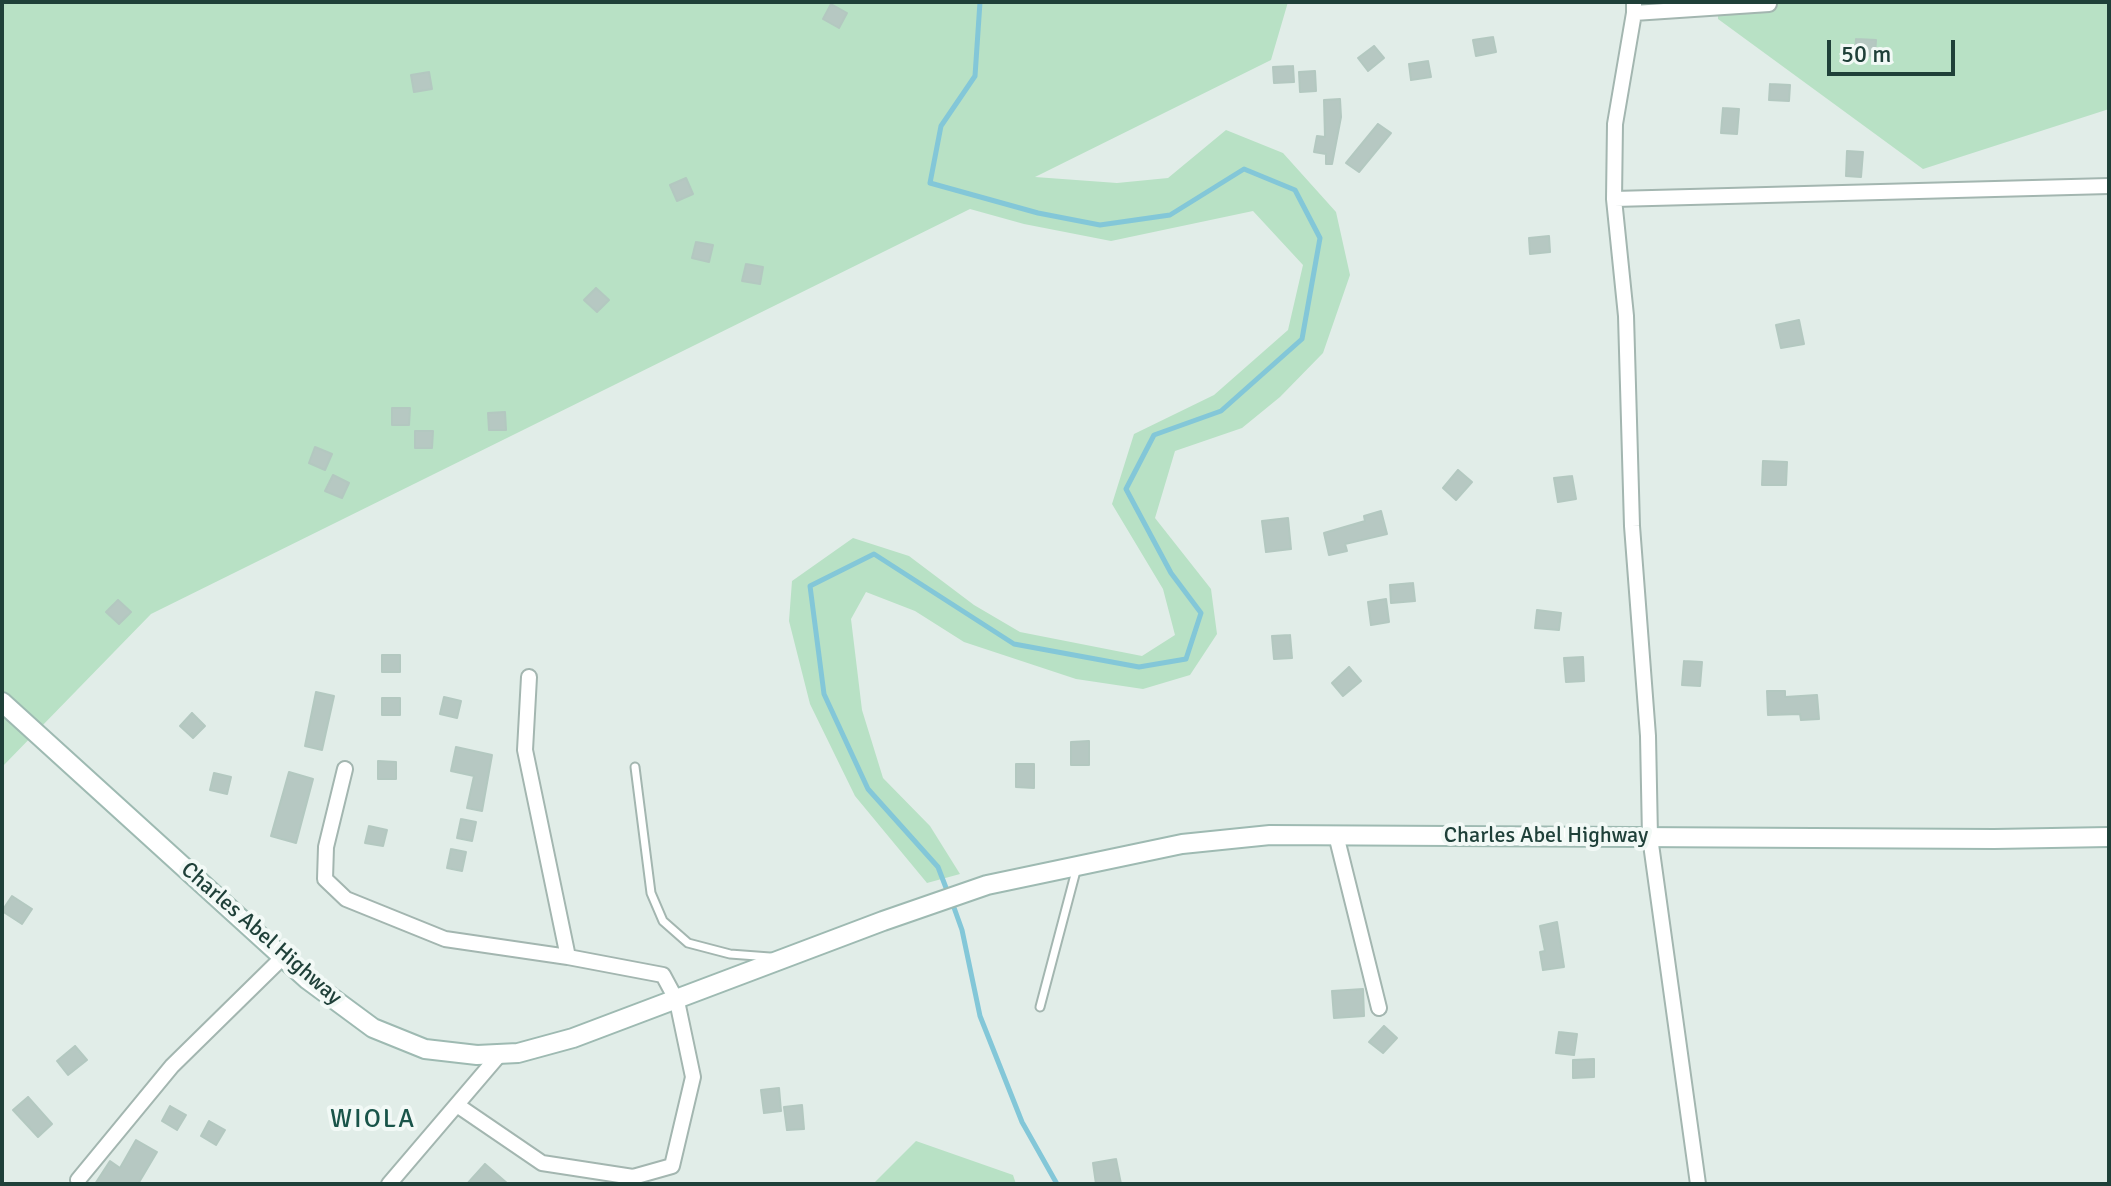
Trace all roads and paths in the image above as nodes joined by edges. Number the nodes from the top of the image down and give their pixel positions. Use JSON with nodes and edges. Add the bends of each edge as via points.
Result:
{"nodes":[{"id":1,"x":1769,"y":4,"type":"dead end"},
{"id":2,"x":1634,"y":7,"type":"edge"},
{"id":3,"x":2109,"y":186,"type":"edge"},
{"id":4,"x":1614,"y":199,"type":"junction"},
{"id":5,"x":529,"y":677,"type":"dead end"},
{"id":6,"x":2,"y":702,"type":"edge"},
{"id":7,"x":635,"y":767,"type":"dead end"},
{"id":8,"x":345,"y":769,"type":"dead end"},
{"id":9,"x":1336,"y":835,"type":"junction"},
{"id":10,"x":1650,"y":837,"type":"junction"},
{"id":11,"x":2109,"y":837,"type":"edge"},
{"id":12,"x":1077,"y":865,"type":"junction"},
{"id":13,"x":283,"y":957,"type":"junction"},
{"id":14,"x":568,"y":957,"type":"junction"},
{"id":15,"x":784,"y":958,"type":"junction"},
{"id":16,"x":677,"y":1001,"type":"junction"},
{"id":17,"x":1040,"y":1007,"type":"dead end"},
{"id":18,"x":1379,"y":1008,"type":"dead end"},
{"id":19,"x":500,"y":1054,"type":"junction"},
{"id":20,"x":457,"y":1105,"type":"junction"},
{"id":21,"x":78,"y":1180,"type":"dead end"},
{"id":22,"x":389,"y":1184,"type":"edge"},
{"id":23,"x":1698,"y":1184,"type":"edge"}],
"edges":[{"from":1,"to":2,"type":"street"},
{"from":2,"to":4,"type":"street","via":[[1615,124]]},
{"from":3,"to":4,"type":"street"},
{"from":4,"to":10,"type":"street","via":[[1626,316]]},
{"from":5,"to":14,"type":"street","via":[[525,750]]},
{"from":6,"to":13,"type":"main road","name":"Charles Abel Highway"},
{"from":7,"to":15,"type":"lane","via":[[651,893],[663,921],[688,943],[730,954]]},
{"from":8,"to":14,"type":"street","via":[[326,847],[325,879],[346,899],[445,939]]},
{"from":9,"to":10,"type":"main road","name":"Charles Abel Highway"},
{"from":9,"to":12,"type":"main road","name":"Charles Abel Highway","via":[[1182,844]]},
{"from":9,"to":18,"type":"street"},
{"from":10,"to":11,"type":"main road","name":"Charles Abel Highway"},
{"from":10,"to":23,"type":"street"},
{"from":12,"to":15,"type":"main road","name":"Charles Abel Highway","via":[[987,885]]},
{"from":12,"to":17,"type":"lane"},
{"from":13,"to":19,"type":"main road","name":"Charles Abel Highway","via":[[373,1028],[425,1049]]},
{"from":13,"to":21,"type":"street","via":[[172,1066]]},
{"from":14,"to":16,"type":"street","via":[[663,975]]},
{"from":15,"to":16,"type":"main road","name":"Charles Abel Highway"},
{"from":16,"to":19,"type":"main road","name":"Charles Abel Highway","via":[[573,1038]]},
{"from":16,"to":20,"type":"street","via":[[693,1077],[672,1166],[633,1177],[542,1163]]},
{"from":19,"to":20,"type":"street"},
{"from":20,"to":22,"type":"street"}]}
